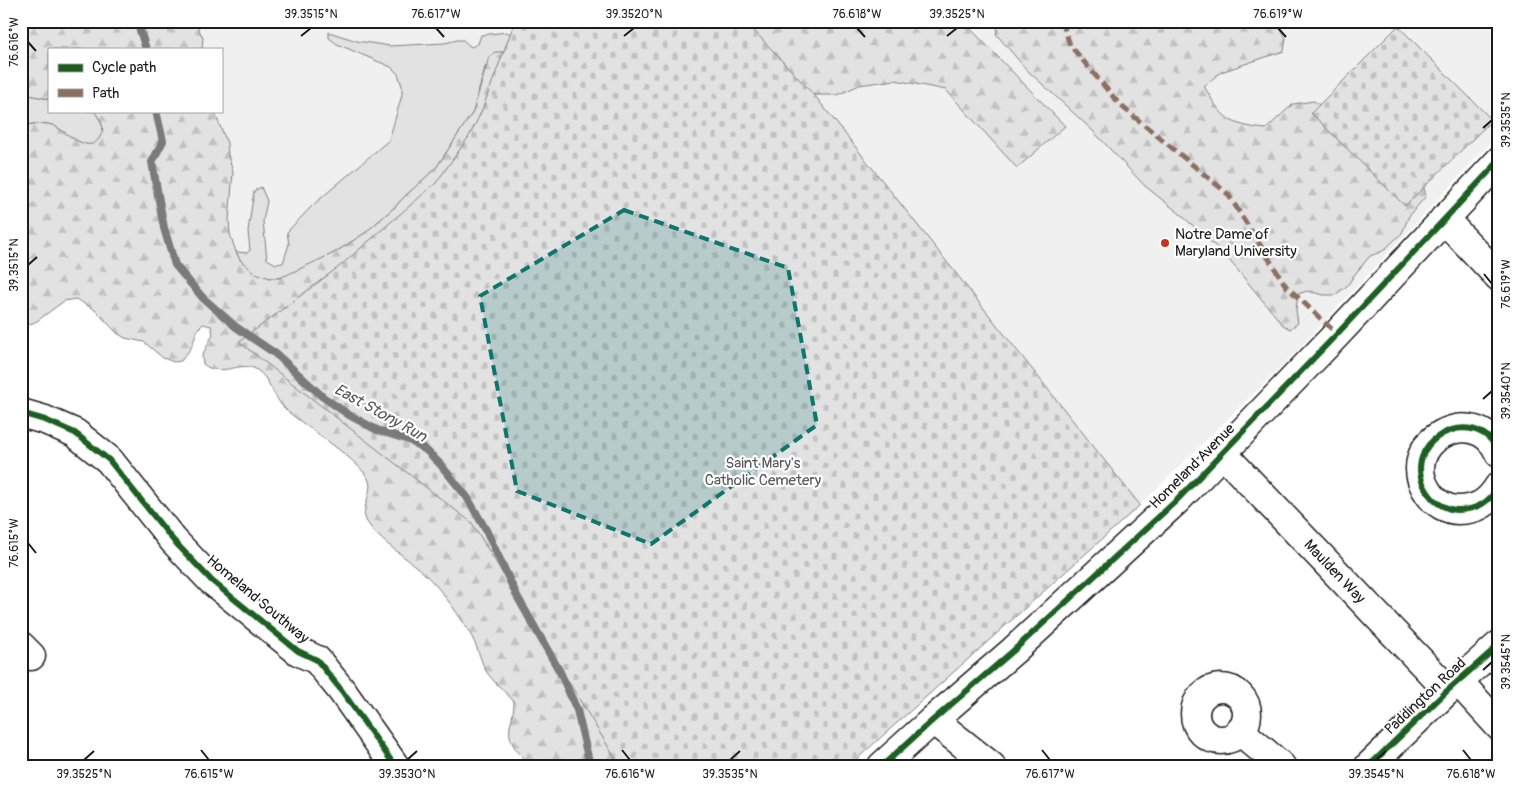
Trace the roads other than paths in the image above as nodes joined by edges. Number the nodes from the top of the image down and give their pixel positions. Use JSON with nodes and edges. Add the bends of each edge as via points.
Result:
{"nodes":[{"id":1,"x":1499,"y":161,"type":"edge"},
{"id":2,"x":1444,"y":219,"type":"junction"},
{"id":3,"x":1499,"y":277,"type":"edge"},
{"id":4,"x":21,"y":413,"type":"edge"},
{"id":5,"x":1499,"y":453,"type":"edge"},
{"id":6,"x":1223,"y":454,"type":"junction"},
{"id":7,"x":1496,"y":496,"type":"edge"},
{"id":8,"x":1499,"y":645,"type":"edge"},
{"id":9,"x":1453,"y":686,"type":"junction"},
{"id":10,"x":933,"y":720,"type":"junction"},
{"id":11,"x":1499,"y":726,"type":"edge"},
{"id":12,"x":1240,"y":731,"type":"dead end"},
{"id":13,"x":396,"y":766,"type":"edge"},
{"id":14,"x":882,"y":766,"type":"edge"},
{"id":15,"x":991,"y":766,"type":"edge"},
{"id":16,"x":1281,"y":766,"type":"edge"},
{"id":17,"x":1370,"y":766,"type":"edge"}],
"edges":[{"from":1,"to":2,"type":"street","name":"Homeland Avenue"},
{"from":2,"to":3,"type":"street"},
{"from":2,"to":6,"type":"street","name":"Homeland Avenue"},
{"from":4,"to":13,"type":"street","name":"Homeland Southway","via":[[75,433],[109,460],[173,540],[212,581],[298,651],[317,660]]},
{"from":5,"to":7,"type":"street","via":[[1486,437],[1474,430],[1447,430],[1426,448],[1420,473],[1431,498],[1454,510],[1481,506]]},
{"from":6,"to":9,"type":"street","name":"Maulden Way"},
{"from":6,"to":10,"type":"street","name":"Homeland Avenue","via":[[1108,565]]},
{"from":8,"to":9,"type":"street","name":"Paddington Road"},
{"from":9,"to":11,"type":"street","name":"Maulden Way"},
{"from":9,"to":17,"type":"street","name":"Paddington Road"},
{"from":10,"to":14,"type":"street","name":"Homeland Avenue"},
{"from":10,"to":15,"type":"street"},
{"from":12,"to":16,"type":"street"}]}
